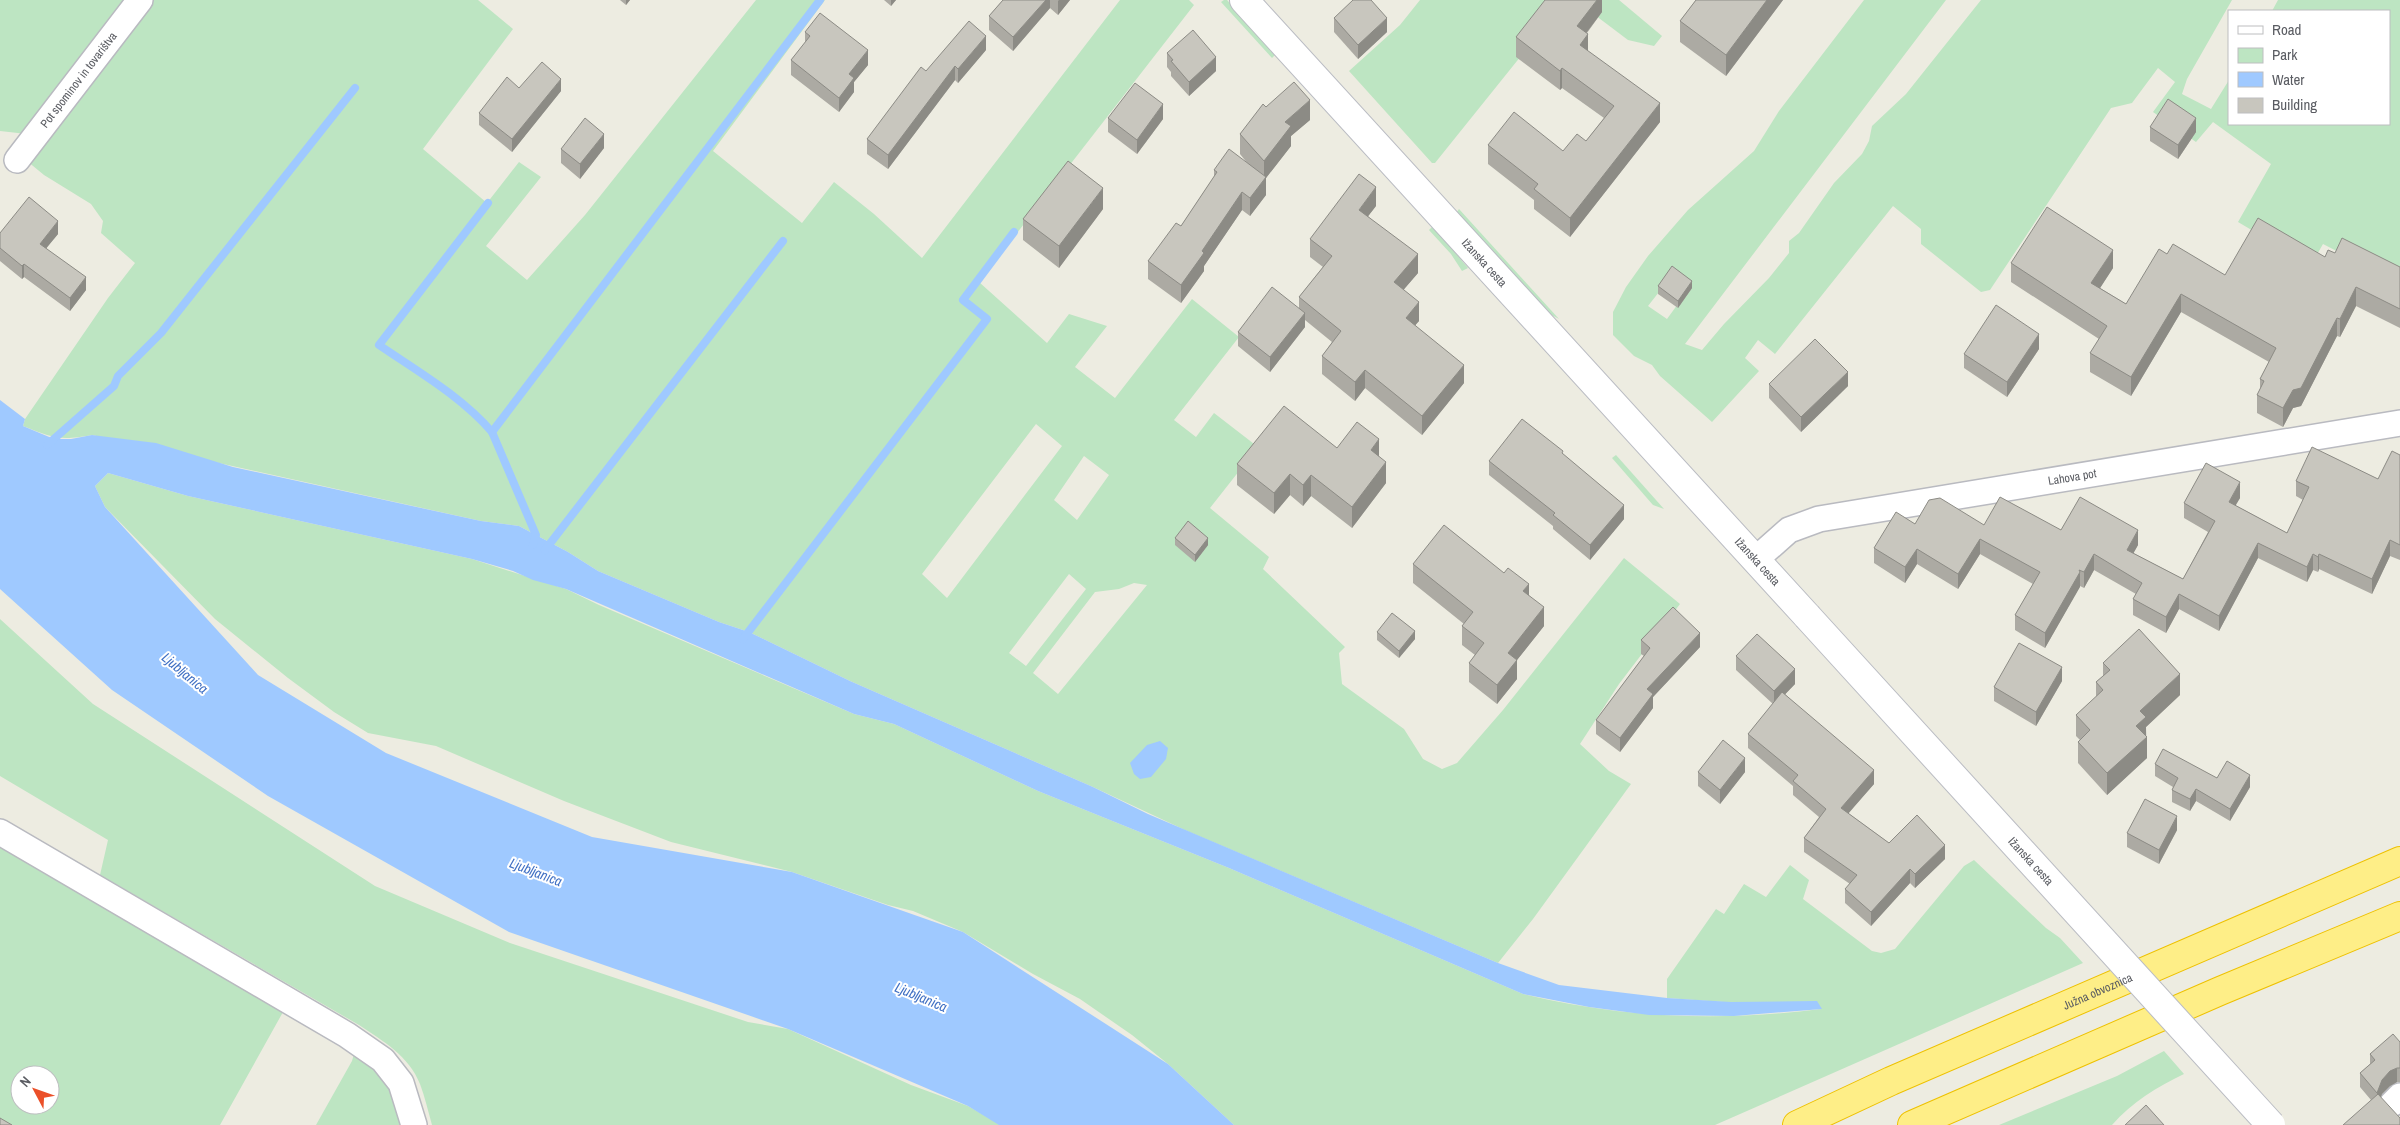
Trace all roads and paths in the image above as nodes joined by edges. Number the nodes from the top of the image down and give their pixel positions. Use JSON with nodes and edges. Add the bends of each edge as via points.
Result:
{"nodes":[{"id":1,"x":140,"y":0,"type":"edge"},
{"id":2,"x":1244,"y":0,"type":"edge"},
{"id":3,"x":18,"y":160,"type":"dead end"},
{"id":4,"x":2400,"y":423,"type":"edge"},
{"id":5,"x":1755,"y":560,"type":"junction"},
{"id":6,"x":0,"y":832,"type":"edge"},
{"id":7,"x":2400,"y":861,"type":"edge"},
{"id":8,"x":2400,"y":916,"type":"edge"},
{"id":9,"x":414,"y":1125,"type":"edge"},
{"id":10,"x":1798,"y":1125,"type":"edge"},
{"id":11,"x":1912,"y":1125,"type":"edge"},
{"id":12,"x":2271,"y":1125,"type":"edge"}],
"edges":[{"from":1,"to":3,"type":"street","name":"Pot spominov in tovarištva"},
{"from":2,"to":5,"type":"main road","name":"Ižanska cesta"},
{"from":4,"to":5,"type":"street","name":"Lahova pot","via":[[1818,519],[1789,530]]},
{"from":5,"to":12,"type":"main road","name":"Ižanska cesta","bridge":true},
{"from":6,"to":9,"type":"street","via":[[346,1035],[383,1060],[401,1083]]},
{"from":7,"to":10,"type":"highway","name":"Južna obvoznica","via":[[2028,1021]]},
{"from":8,"to":11,"type":"highway"}]}
